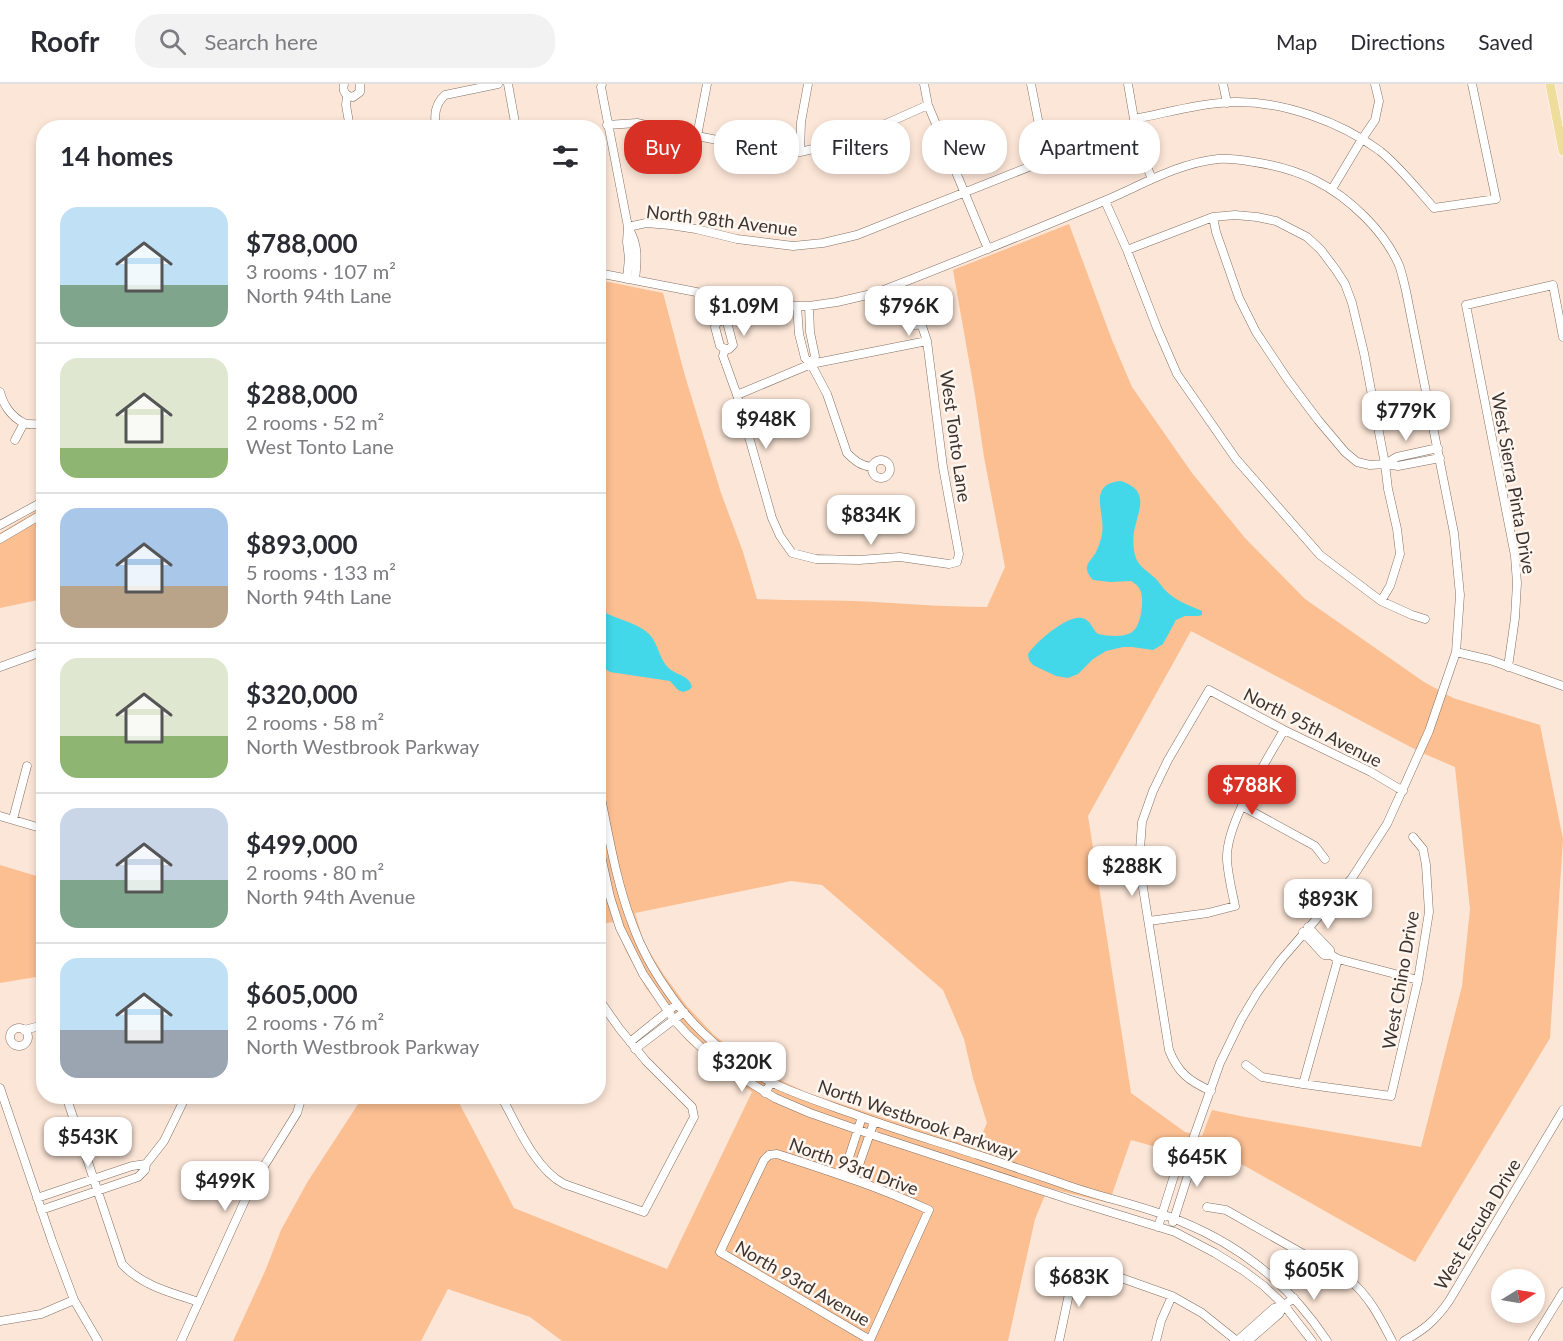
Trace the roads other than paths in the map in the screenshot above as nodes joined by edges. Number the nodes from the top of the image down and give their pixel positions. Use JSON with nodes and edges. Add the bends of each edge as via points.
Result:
{"nodes":[{"id":1,"x":344,"y":84,"type":"edge"},
{"id":2,"x":360,"y":84,"type":"edge"},
{"id":3,"x":498,"y":84,"type":"edge"},
{"id":4,"x":508,"y":84,"type":"edge"},
{"id":5,"x":602,"y":84,"type":"edge"},
{"id":6,"x":707,"y":84,"type":"edge"},
{"id":7,"x":808,"y":84,"type":"edge"},
{"id":8,"x":924,"y":84,"type":"edge"},
{"id":9,"x":1031,"y":84,"type":"edge"},
{"id":10,"x":1128,"y":84,"type":"edge"},
{"id":11,"x":1223,"y":84,"type":"edge"},
{"id":12,"x":1375,"y":84,"type":"edge"},
{"id":13,"x":1472,"y":84,"type":"edge"},
{"id":14,"x":1550,"y":84,"type":"edge"},
{"id":15,"x":347,"y":96,"type":"junction"},
{"id":16,"x":1227,"y":103,"type":"junction"},
{"id":17,"x":1558,"y":103,"type":"edge"},
{"id":18,"x":928,"y":105,"type":"junction"},
{"id":19,"x":1134,"y":119,"type":"junction"},
{"id":20,"x":349,"y":120,"type":"edge"},
{"id":21,"x":436,"y":120,"type":"edge"},
{"id":22,"x":515,"y":120,"type":"edge"},
{"id":23,"x":700,"y":120,"type":"edge"},
{"id":24,"x":624,"y":124,"type":"edge"},
{"id":25,"x":607,"y":125,"type":"junction"},
{"id":26,"x":702,"y":137,"type":"edge"},
{"id":27,"x":1362,"y":139,"type":"junction"},
{"id":28,"x":1563,"y":151,"type":"edge"},
{"id":29,"x":800,"y":152,"type":"junction"},
{"id":30,"x":1152,"y":179,"type":"junction"},
{"id":31,"x":1332,"y":189,"type":"junction"},
{"id":32,"x":965,"y":192,"type":"junction"},
{"id":33,"x":1106,"y":201,"type":"junction"},
{"id":34,"x":1212,"y":217,"type":"junction"},
{"id":35,"x":628,"y":227,"type":"junction"},
{"id":36,"x":988,"y":249,"type":"junction"},
{"id":37,"x":1127,"y":250,"type":"junction"},
{"id":38,"x":606,"y":275,"type":"edge"},
{"id":39,"x":631,"y":280,"type":"junction"},
{"id":40,"x":797,"y":306,"type":"junction"},
{"id":41,"x":809,"y":306,"type":"junction"},
{"id":42,"x":921,"y":323,"type":"dead end"},
{"id":43,"x":1563,"y":337,"type":"edge"},
{"id":44,"x":927,"y":341,"type":"junction"},
{"id":45,"x":725,"y":349,"type":"dead end"},
{"id":46,"x":811,"y":364,"type":"junction"},
{"id":47,"x":0,"y":392,"type":"edge"},
{"id":48,"x":737,"y":395,"type":"junction"},
{"id":49,"x":24,"y":423,"type":"junction"},
{"id":50,"x":36,"y":424,"type":"edge"},
{"id":51,"x":15,"y":440,"type":"dead end"},
{"id":52,"x":1438,"y":448,"type":"junction"},
{"id":53,"x":1440,"y":458,"type":"junction"},
{"id":54,"x":1385,"y":464,"type":"junction"},
{"id":55,"x":872,"y":466,"type":"dead end"},
{"id":56,"x":36,"y":505,"type":"edge"},
{"id":57,"x":36,"y":518,"type":"edge"},
{"id":58,"x":0,"y":525,"type":"edge"},
{"id":59,"x":0,"y":539,"type":"edge"},
{"id":60,"x":1381,"y":601,"type":"junction"},
{"id":61,"x":1425,"y":619,"type":"dead end"},
{"id":62,"x":1456,"y":652,"type":"junction"},
{"id":63,"x":36,"y":654,"type":"edge"},
{"id":64,"x":0,"y":667,"type":"edge"},
{"id":65,"x":1508,"y":667,"type":"junction"},
{"id":66,"x":1563,"y":686,"type":"edge"},
{"id":67,"x":1284,"y":730,"type":"junction"},
{"id":68,"x":27,"y":766,"type":"dead end"},
{"id":69,"x":1403,"y":791,"type":"junction"},
{"id":70,"x":1242,"y":806,"type":"junction"},
{"id":71,"x":0,"y":816,"type":"edge"},
{"id":72,"x":13,"y":819,"type":"junction"},
{"id":73,"x":606,"y":820,"type":"edge"},
{"id":74,"x":36,"y":826,"type":"edge"},
{"id":75,"x":1413,"y":837,"type":"dead end"},
{"id":76,"x":613,"y":851,"type":"junction"},
{"id":77,"x":606,"y":852,"type":"edge"},
{"id":78,"x":1325,"y":859,"type":"dead end"},
{"id":79,"x":606,"y":877,"type":"edge"},
{"id":80,"x":1149,"y":921,"type":"junction"},
{"id":81,"x":632,"y":924,"type":"junction"},
{"id":82,"x":620,"y":928,"type":"junction"},
{"id":83,"x":1306,"y":930,"type":"junction"},
{"id":84,"x":1333,"y":955,"type":"junction"},
{"id":85,"x":1419,"y":981,"type":"junction"},
{"id":86,"x":677,"y":1004,"type":"junction"},
{"id":87,"x":606,"y":1009,"type":"edge"},
{"id":88,"x":668,"y":1011,"type":"junction"},
{"id":89,"x":684,"y":1012,"type":"junction"},
{"id":90,"x":674,"y":1020,"type":"junction"},
{"id":91,"x":36,"y":1028,"type":"edge"},
{"id":92,"x":24,"y":1030,"type":"dead end"},
{"id":93,"x":633,"y":1045,"type":"junction"},
{"id":94,"x":1246,"y":1065,"type":"dead end"},
{"id":95,"x":778,"y":1071,"type":"dead end"},
{"id":96,"x":771,"y":1082,"type":"junction"},
{"id":97,"x":1304,"y":1084,"type":"junction"},
{"id":98,"x":0,"y":1088,"type":"edge"},
{"id":99,"x":1211,"y":1091,"type":"junction"},
{"id":100,"x":765,"y":1093,"type":"junction"},
{"id":101,"x":69,"y":1104,"type":"edge"},
{"id":102,"x":182,"y":1104,"type":"edge"},
{"id":103,"x":300,"y":1104,"type":"edge"},
{"id":104,"x":506,"y":1104,"type":"edge"},
{"id":105,"x":1563,"y":1110,"type":"edge"},
{"id":106,"x":862,"y":1118,"type":"junction"},
{"id":107,"x":874,"y":1122,"type":"junction"},
{"id":108,"x":858,"y":1130,"type":"junction"},
{"id":109,"x":870,"y":1134,"type":"junction"},
{"id":110,"x":1193,"y":1139,"type":"junction"},
{"id":111,"x":146,"y":1164,"type":"junction"},
{"id":112,"x":843,"y":1176,"type":"junction"},
{"id":113,"x":93,"y":1179,"type":"junction"},
{"id":114,"x":854,"y":1179,"type":"junction"},
{"id":115,"x":98,"y":1191,"type":"junction"},
{"id":116,"x":37,"y":1198,"type":"junction"},
{"id":117,"x":1206,"y":1207,"type":"dead end"},
{"id":118,"x":41,"y":1210,"type":"junction"},
{"id":119,"x":1162,"y":1214,"type":"junction"},
{"id":120,"x":1174,"y":1219,"type":"junction"},
{"id":121,"x":1158,"y":1227,"type":"junction"},
{"id":122,"x":1170,"y":1231,"type":"junction"},
{"id":123,"x":720,"y":1252,"type":"joint"},
{"id":124,"x":1563,"y":1292,"type":"edge"},
{"id":125,"x":1172,"y":1296,"type":"junction"},
{"id":126,"x":1294,"y":1298,"type":"junction"},
{"id":127,"x":74,"y":1300,"type":"junction"},
{"id":128,"x":199,"y":1302,"type":"junction"},
{"id":129,"x":1284,"y":1305,"type":"junction"},
{"id":130,"x":0,"y":1321,"type":"edge"},
{"id":131,"x":870,"y":1340,"type":"edge"},
{"id":132,"x":98,"y":1341,"type":"edge"},
{"id":133,"x":181,"y":1341,"type":"edge"},
{"id":134,"x":1059,"y":1341,"type":"edge"},
{"id":135,"x":1156,"y":1341,"type":"edge"},
{"id":136,"x":1238,"y":1341,"type":"edge"},
{"id":137,"x":1248,"y":1341,"type":"edge"},
{"id":138,"x":1312,"y":1341,"type":"edge"},
{"id":139,"x":1327,"y":1341,"type":"edge"},
{"id":140,"x":1392,"y":1341,"type":"edge"},
{"id":141,"x":1404,"y":1341,"type":"edge"},
{"id":142,"x":1533,"y":1341,"type":"edge"}],
"edges":[{"from":1,"to":15,"type":"street"},
{"from":2,"to":15,"type":"street","via":[[358,95]]},
{"from":3,"to":21,"type":"street","via":[[446,95],[439,100]]},
{"from":4,"to":22,"type":"street"},
{"from":5,"to":25,"type":"street"},
{"from":6,"to":23,"type":"street"},
{"from":7,"to":29,"type":"street"},
{"from":8,"to":18,"type":"street"},
{"from":9,"to":32,"type":"street","name":"North 98th Avenue","via":[[1049,159]]},
{"from":10,"to":19,"type":"street"},
{"from":11,"to":16,"type":"street"},
{"from":12,"to":27,"type":"street","via":[[1375,120]]},
{"from":13,"to":27,"type":"street","via":[[1496,199],[1434,208],[1390,160]]},
{"from":14,"to":17,"type":"main road"},
{"from":15,"to":20,"type":"street"},
{"from":16,"to":19,"type":"street"},
{"from":16,"to":27,"type":"street","via":[[1295,111],[1330,122]]},
{"from":17,"to":28,"type":"main road"},
{"from":18,"to":29,"type":"street","via":[[874,129]]},
{"from":18,"to":32,"type":"street"},
{"from":19,"to":30,"type":"street"},
{"from":24,"to":25,"type":"street"},
{"from":25,"to":35,"type":"street"},
{"from":26,"to":29,"type":"street"},
{"from":27,"to":31,"type":"street"},
{"from":30,"to":31,"type":"street","via":[[1204,162],[1239,159],[1283,167]]},
{"from":30,"to":33,"type":"street"},
{"from":31,"to":52,"type":"street","via":[[1374,226],[1399,266]]},
{"from":32,"to":35,"type":"street","name":"North 98th Avenue","via":[[857,235],[823,243],[793,246],[646,223]]},
{"from":32,"to":36,"type":"street"},
{"from":33,"to":36,"type":"street"},
{"from":33,"to":37,"type":"street"},
{"from":34,"to":37,"type":"street"},
{"from":34,"to":54,"type":"street","via":[[1239,298],[1287,380],[1345,452],[1357,462]]},
{"from":34,"to":54,"type":"street","via":[[1235,215],[1276,221],[1322,250],[1345,284],[1352,303]]},
{"from":35,"to":39,"type":"street","via":[[635,240],[637,264]]},
{"from":36,"to":41,"type":"street","via":[[876,293]]},
{"from":37,"to":60,"type":"street","via":[[1177,374],[1236,459],[1320,555]]},
{"from":38,"to":39,"type":"street"},
{"from":39,"to":40,"type":"street","via":[[748,302]]},
{"from":40,"to":41,"type":"street"},
{"from":40,"to":46,"type":"street","via":[[805,358]]},
{"from":41,"to":46,"type":"street","via":[[815,356]]},
{"from":42,"to":44,"type":"street","name":"West Tonto Lane"},
{"from":43,"to":65,"type":"street","name":"West Sierra Pinta Drive","via":[[1553,285],[1466,305],[1515,556],[1515,618]]},
{"from":44,"to":46,"type":"street"},
{"from":44,"to":48,"type":"street","name":"West Tonto Lane","via":[[959,554],[957,562],[950,564],[900,557],[816,560],[792,553],[772,518]]},
{"from":45,"to":48,"type":"street","via":[[723,356]]},
{"from":46,"to":48,"type":"street"},
{"from":46,"to":55,"type":"street","via":[[827,394],[847,453],[864,466]]},
{"from":47,"to":49,"type":"street","via":[[6,407]]},
{"from":49,"to":50,"type":"street"},
{"from":49,"to":51,"type":"street"},
{"from":52,"to":53,"type":"street"},
{"from":52,"to":54,"type":"street","via":[[1396,457]]},
{"from":53,"to":54,"type":"street","via":[[1398,466]]},
{"from":53,"to":62,"type":"street","via":[[1454,532],[1460,595]]},
{"from":54,"to":60,"type":"street","via":[[1400,554]]},
{"from":56,"to":58,"type":"street"},
{"from":57,"to":59,"type":"street"},
{"from":60,"to":61,"type":"street"},
{"from":62,"to":65,"type":"street"},
{"from":62,"to":69,"type":"street","via":[[1429,732]]},
{"from":63,"to":64,"type":"street"},
{"from":65,"to":66,"type":"street"},
{"from":67,"to":69,"type":"street","name":"North 95th Avenue"},
{"from":67,"to":70,"type":"street"},
{"from":67,"to":80,"type":"street","name":"North 95th Avenue","via":[[1209,690],[1168,760],[1142,822],[1139,863]]},
{"from":68,"to":72,"type":"street"},
{"from":69,"to":83,"type":"street","via":[[1353,878]]},
{"from":70,"to":78,"type":"street","via":[[1315,846]]},
{"from":70,"to":80,"type":"street","via":[[1229,840],[1227,859],[1235,906]]},
{"from":71,"to":72,"type":"street"},
{"from":72,"to":74,"type":"street"},
{"from":73,"to":76,"type":"street","name":"North Westbrook Parkway"},
{"from":75,"to":85,"type":"street","name":"West Chino Drive","via":[[1423,849],[1429,912]]},
{"from":76,"to":77,"type":"street"},
{"from":76,"to":81,"type":"street","name":"North Westbrook Parkway"},
{"from":79,"to":82,"type":"street","name":"North Westbrook Parkway"},
{"from":80,"to":99,"type":"street","via":[[1168,1050],[1187,1078]]},
{"from":81,"to":82,"type":"street"},
{"from":81,"to":86,"type":"street","name":"North Westbrook Parkway","via":[[653,968]]},
{"from":82,"to":88,"type":"street","name":"North Westbrook Parkway","via":[[643,974]]},
{"from":83,"to":84,"type":"street"},
{"from":83,"to":99,"type":"street","via":[[1246,1011]]},
{"from":84,"to":85,"type":"street"},
{"from":84,"to":97,"type":"street"},
{"from":85,"to":97,"type":"street","name":"West Chino Drive","via":[[1391,1096]]},
{"from":86,"to":88,"type":"street"},
{"from":86,"to":89,"type":"street","name":"North Westbrook Parkway"},
{"from":87,"to":93,"type":"street"},
{"from":88,"to":90,"type":"street","name":"North Westbrook Parkway"},
{"from":88,"to":93,"type":"street"},
{"from":89,"to":90,"type":"street"},
{"from":89,"to":96,"type":"street","name":"North Westbrook Parkway","via":[[714,1043]]},
{"from":90,"to":93,"type":"street"},
{"from":90,"to":100,"type":"street","name":"North Westbrook Parkway","via":[[706,1052]]},
{"from":91,"to":92,"type":"street"},
{"from":93,"to":104,"type":"street","via":[[692,1107],[694,1118],[644,1212],[553,1178],[536,1158]]},
{"from":94,"to":97,"type":"street","via":[[1262,1077]]},
{"from":95,"to":96,"type":"street"},
{"from":96,"to":100,"type":"street"},
{"from":96,"to":106,"type":"street","name":"North Westbrook Parkway"},
{"from":98,"to":116,"type":"street"},
{"from":99,"to":110,"type":"street"},
{"from":100,"to":108,"type":"street","name":"North Westbrook Parkway"},
{"from":101,"to":113,"type":"street"},
{"from":102,"to":111,"type":"street","via":[[164,1141]]},
{"from":103,"to":128,"type":"street","via":[[251,1187]]},
{"from":105,"to":141,"type":"street","name":"West Escuda Drive","via":[[1449,1301],[1424,1330]]},
{"from":106,"to":107,"type":"street","name":"North Westbrook Parkway"},
{"from":106,"to":108,"type":"street"},
{"from":107,"to":109,"type":"street"},
{"from":107,"to":119,"type":"street","name":"North Westbrook Parkway"},
{"from":108,"to":109,"type":"street","name":"North Westbrook Parkway"},
{"from":108,"to":112,"type":"street"},
{"from":109,"to":114,"type":"street"},
{"from":109,"to":121,"type":"street","name":"North Westbrook Parkway"},
{"from":110,"to":119,"type":"street","via":[[1179,1160]]},
{"from":110,"to":120,"type":"street","via":[[1191,1166]]},
{"from":111,"to":113,"type":"street"},
{"from":111,"to":115,"type":"street","via":[[138,1176]]},
{"from":112,"to":114,"type":"street","name":"North 93rd Drive"},
{"from":112,"to":123,"type":"street","name":"North 93rd Drive","via":[[777,1154],[769,1155]]},
{"from":113,"to":115,"type":"street"},
{"from":113,"to":116,"type":"street"},
{"from":114,"to":131,"type":"street","name":"North 93rd Drive","via":[[928,1210]]},
{"from":115,"to":118,"type":"street"},
{"from":115,"to":128,"type":"street","via":[[122,1264],[130,1273]]},
{"from":116,"to":118,"type":"street"},
{"from":117,"to":140,"type":"street","via":[[1226,1210],[1351,1281],[1373,1305]]},
{"from":118,"to":127,"type":"street"},
{"from":119,"to":120,"type":"street","name":"North Westbrook Parkway"},
{"from":119,"to":121,"type":"street"},
{"from":120,"to":122,"type":"street"},
{"from":120,"to":126,"type":"street","name":"North Westbrook Parkway","via":[[1251,1260]]},
{"from":121,"to":122,"type":"street","name":"North Westbrook Parkway"},
{"from":122,"to":129,"type":"street","name":"North Westbrook Parkway","via":[[1195,1241],[1244,1271]]},
{"from":123,"to":131,"type":"street","name":"North 93rd Avenue"},
{"from":124,"to":142,"type":"street"},
{"from":125,"to":134,"type":"street","via":[[1079,1266],[1073,1275]]},
{"from":125,"to":135,"type":"street"},
{"from":125,"to":136,"type":"street"},
{"from":126,"to":129,"type":"street"},
{"from":126,"to":139,"type":"street","name":"North Westbrook Parkway"},
{"from":127,"to":130,"type":"street","via":[[41,1314]]},
{"from":127,"to":132,"type":"street"},
{"from":128,"to":133,"type":"street"},
{"from":129,"to":136,"type":"street","via":[[1274,1308]]},
{"from":129,"to":137,"type":"street"},
{"from":129,"to":138,"type":"street","name":"North Westbrook Parkway"}]}
